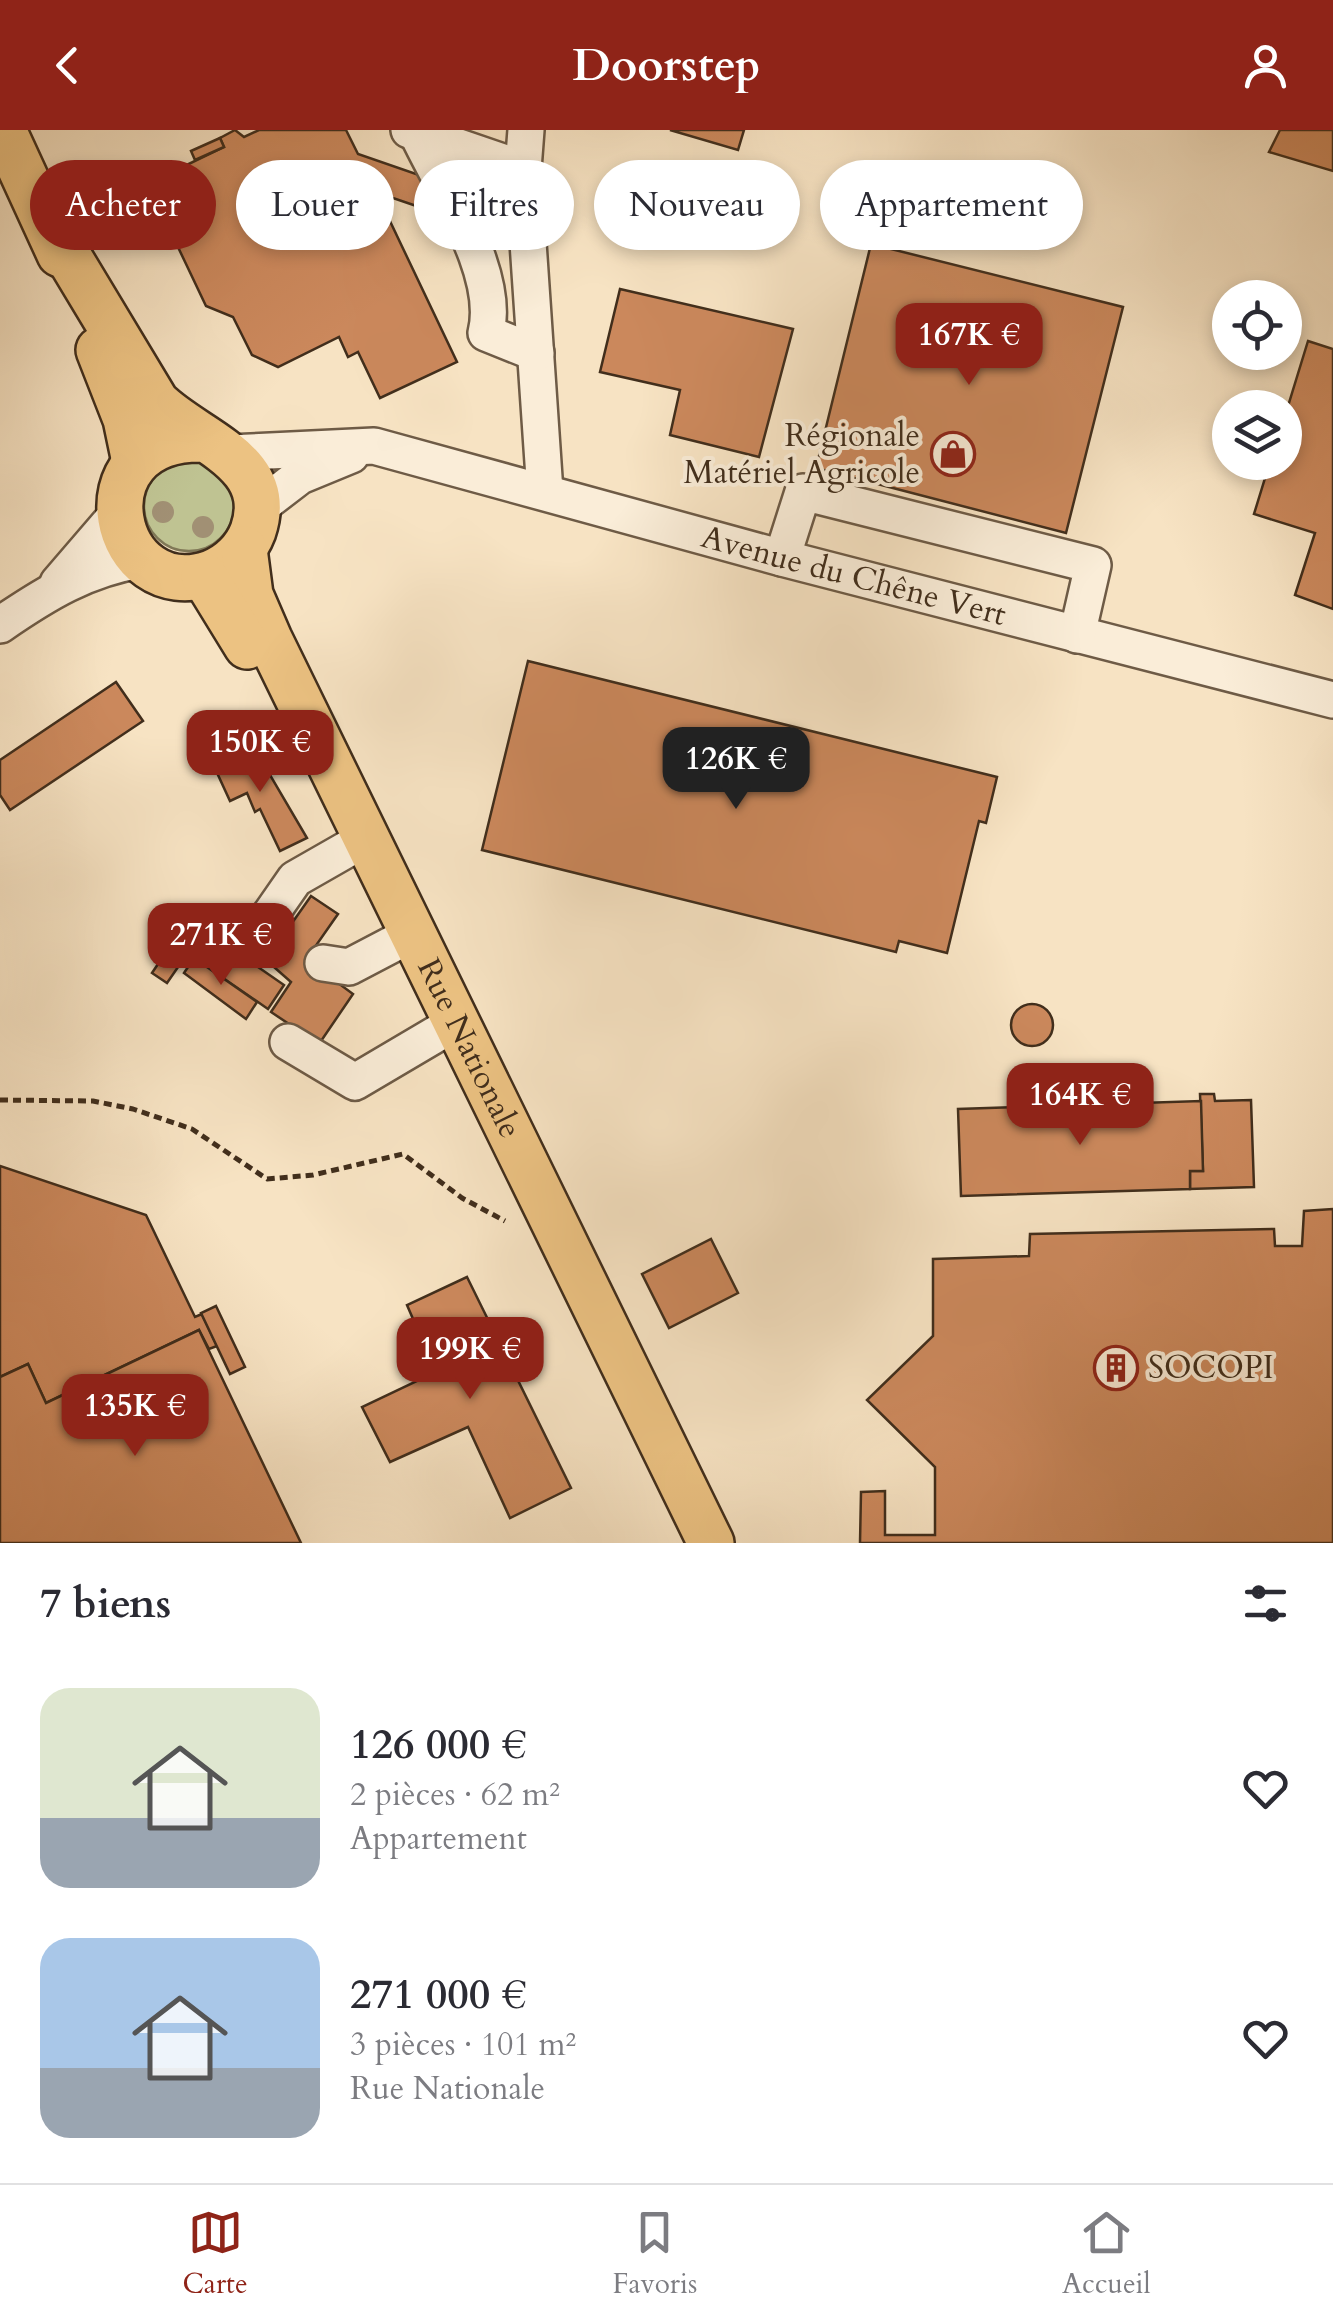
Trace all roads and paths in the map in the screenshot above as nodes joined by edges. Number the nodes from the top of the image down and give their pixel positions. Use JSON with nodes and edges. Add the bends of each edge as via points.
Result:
{"nodes":[{"id":1,"x":3,"y":130,"type":"edge"},
{"id":2,"x":526,"y":130,"type":"edge"},
{"id":3,"x":413,"y":131,"type":"edge"},
{"id":4,"x":494,"y":160,"type":"edge"},
{"id":5,"x":523,"y":160,"type":"edge"},
{"id":6,"x":30,"y":185,"type":"edge"},
{"id":7,"x":59,"y":250,"type":"edge"},
{"id":8,"x":64,"y":250,"type":"edge"},
{"id":9,"x":528,"y":250,"type":"edge"},
{"id":10,"x":536,"y":353,"type":"junction"},
{"id":11,"x":215,"y":446,"type":"junction"},
{"id":12,"x":374,"y":446,"type":"junction"},
{"id":13,"x":135,"y":462,"type":"junction"},
{"id":14,"x":546,"y":492,"type":"junction"},
{"id":15,"x":119,"y":512,"type":"junction"},
{"id":16,"x":251,"y":529,"type":"junction"},
{"id":17,"x":782,"y":558,"type":"junction"},
{"id":18,"x":142,"y":560,"type":"junction"},
{"id":19,"x":204,"y":576,"type":"junction"},
{"id":20,"x":54,"y":588,"type":"junction"},
{"id":21,"x":0,"y":625,"type":"edge"},
{"id":22,"x":1077,"y":634,"type":"junction"},
{"id":23,"x":1333,"y":700,"type":"edge"},
{"id":24,"x":309,"y":745,"type":"junction"},
{"id":25,"x":357,"y":844,"type":"junction"},
{"id":26,"x":256,"y":935,"type":"dead end"},
{"id":27,"x":402,"y":938,"type":"junction"},
{"id":28,"x":323,"y":963,"type":"dead end"},
{"id":29,"x":445,"y":1028,"type":"junction"},
{"id":30,"x":288,"y":1042,"type":"dead end"},
{"id":31,"x":0,"y":1100,"type":"edge"},
{"id":32,"x":505,"y":1222,"type":"dead end"},
{"id":33,"x":686,"y":1543,"type":"edge"},
{"id":34,"x":711,"y":1543,"type":"edge"}],
"edges":[{"from":1,"to":6,"type":"main road"},
{"from":2,"to":5,"type":"street"},
{"from":3,"to":4,"type":"street"},
{"from":3,"to":10,"type":"street","via":[[486,279],[486,334]]},
{"from":7,"to":13,"type":"main road","via":[[126,419]]},
{"from":8,"to":11,"type":"main road","via":[[156,402]]},
{"from":9,"to":10,"type":"street"},
{"from":10,"to":14,"type":"street"},
{"from":11,"to":12,"type":"street","name":"Avenue du Chêne Vert"},
{"from":11,"to":13,"type":"main road","via":[[176,439]]},
{"from":11,"to":16,"type":"main road","via":[[242,464],[254,485]]},
{"from":12,"to":14,"type":"street","name":"Avenue du Chêne Vert"},
{"from":12,"to":16,"type":"street","via":[[300,476]]},
{"from":13,"to":15,"type":"main road"},
{"from":14,"to":17,"type":"street","name":"Avenue du Chêne Vert"},
{"from":15,"to":18,"type":"main road","via":[[128,543]]},
{"from":15,"to":20,"type":"street"},
{"from":16,"to":19,"type":"main road","via":[[219,570]]},
{"from":16,"to":24,"type":"main road","name":"Rue Nationale","via":[[250,595]]},
{"from":17,"to":22,"type":"street","name":"Avenue du Chêne Vert"},
{"from":17,"to":22,"type":"street","via":[[803,492],[1093,565]]},
{"from":18,"to":19,"type":"main road","via":[[171,576]]},
{"from":18,"to":20,"type":"street","via":[[100,568]]},
{"from":19,"to":24,"type":"main road","name":"Rue Nationale"},
{"from":20,"to":21,"type":"street"},
{"from":22,"to":23,"type":"street","name":"Avenue du Chêne Vert"},
{"from":24,"to":25,"type":"main road","name":"Rue Nationale"},
{"from":25,"to":26,"type":"street","via":[[295,880]]},
{"from":25,"to":27,"type":"main road","name":"Rue Nationale"},
{"from":27,"to":28,"type":"street","via":[[350,966]]},
{"from":27,"to":29,"type":"main road","name":"Rue Nationale"},
{"from":29,"to":30,"type":"street","via":[[355,1082]]},
{"from":29,"to":33,"type":"main road","name":"Rue Nationale"},
{"from":29,"to":34,"type":"main road","name":"Rue Nationale"},
{"from":31,"to":32,"type":"path","via":[[92,1101],[133,1110],[192,1129],[267,1179],[403,1154]]}]}
